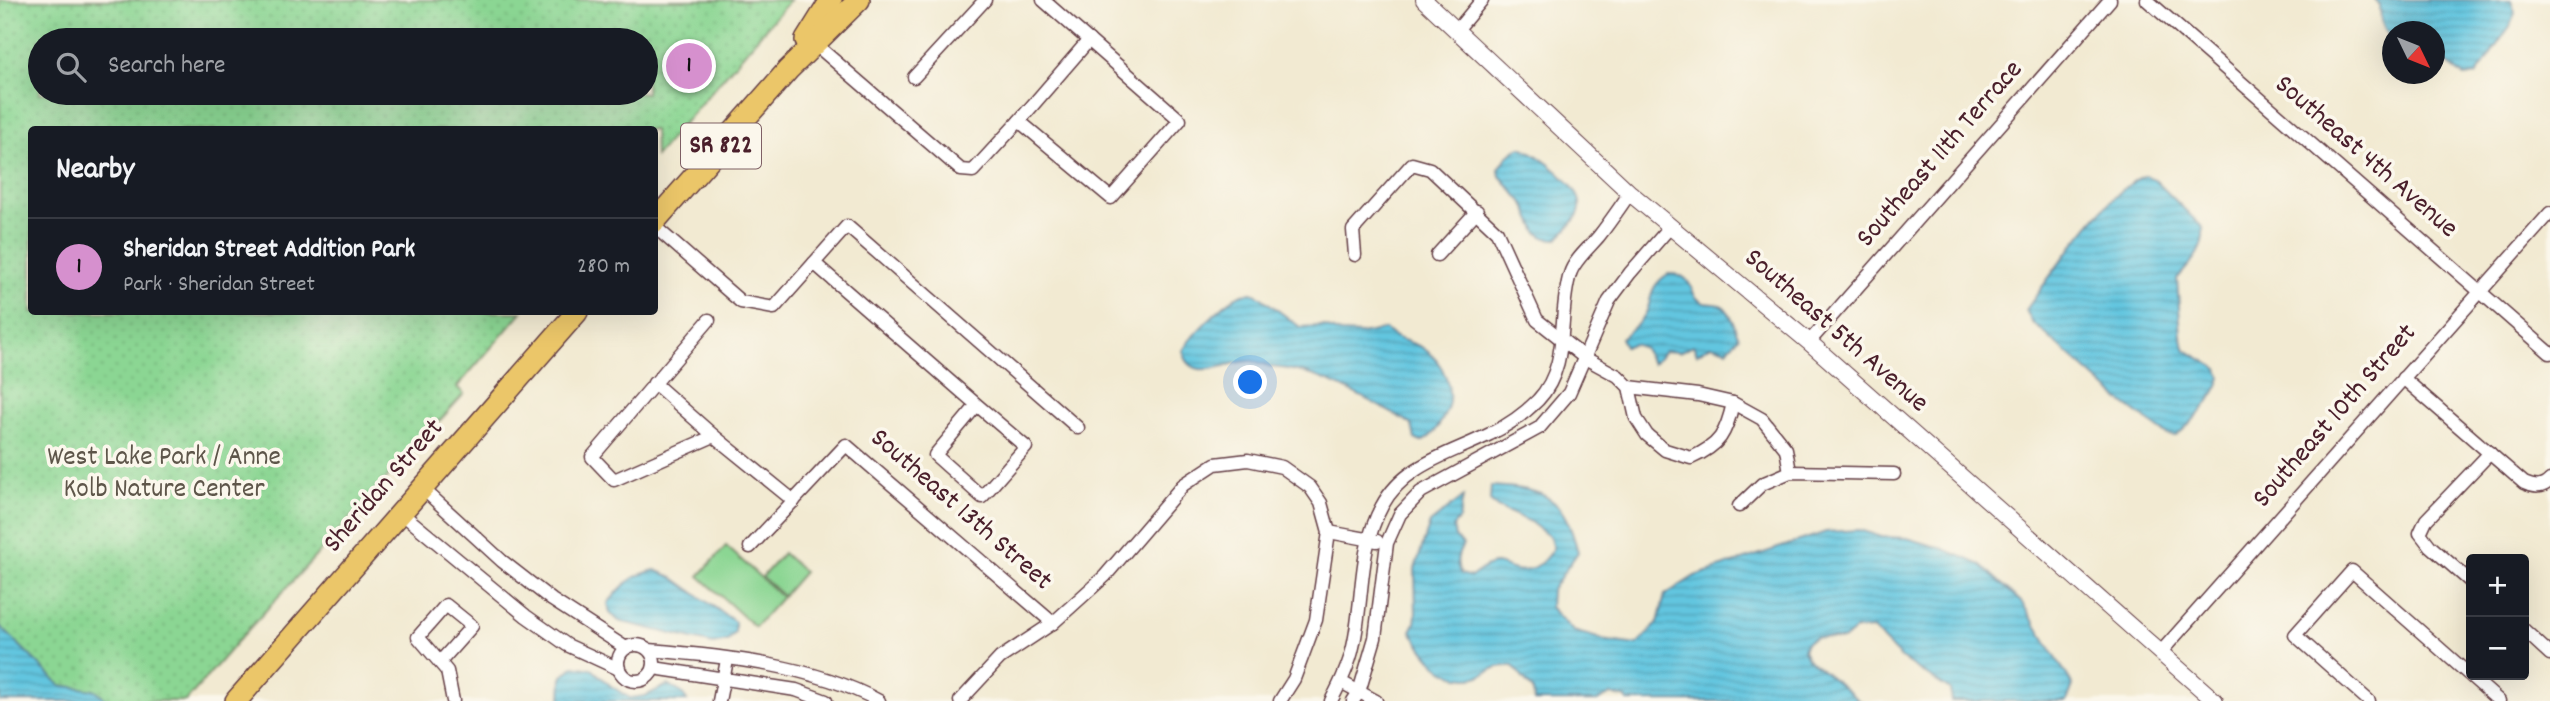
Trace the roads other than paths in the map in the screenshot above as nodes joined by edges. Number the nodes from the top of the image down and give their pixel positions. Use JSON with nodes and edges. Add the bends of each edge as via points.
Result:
{"nodes":[{"id":1,"x":831,"y":0,"type":"edge"},
{"id":2,"x":859,"y":0,"type":"edge"},
{"id":3,"x":985,"y":0,"type":"edge"},
{"id":4,"x":1043,"y":0,"type":"edge"},
{"id":5,"x":1424,"y":0,"type":"edge"},
{"id":6,"x":1482,"y":0,"type":"edge"},
{"id":7,"x":2110,"y":0,"type":"edge"},
{"id":8,"x":2147,"y":0,"type":"edge"},
{"id":9,"x":1457,"y":30,"type":"junction"},
{"id":10,"x":1089,"y":40,"type":"junction"},
{"id":11,"x":814,"y":44,"type":"junction"},
{"id":12,"x":788,"y":70,"type":"junction"},
{"id":13,"x":914,"y":77,"type":"dead end"},
{"id":14,"x":1020,"y":121,"type":"junction"},
{"id":15,"x":1630,"y":192,"type":"junction"},
{"id":16,"x":1477,"y":211,"type":"junction"},
{"id":17,"x":2550,"y":213,"type":"edge"},
{"id":18,"x":658,"y":219,"type":"edge"},
{"id":19,"x":1671,"y":226,"type":"junction"},
{"id":20,"x":658,"y":228,"type":"edge"},
{"id":21,"x":1437,"y":255,"type":"dead end"},
{"id":22,"x":1355,"y":256,"type":"dead end"},
{"id":23,"x":814,"y":263,"type":"junction"},
{"id":24,"x":2480,"y":290,"type":"junction"},
{"id":25,"x":574,"y":315,"type":"edge"},
{"id":26,"x":709,"y":320,"type":"dead end"},
{"id":27,"x":1563,"y":340,"type":"junction"},
{"id":28,"x":1809,"y":342,"type":"junction"},
{"id":29,"x":2550,"y":353,"type":"edge"},
{"id":30,"x":1585,"y":358,"type":"junction"},
{"id":31,"x":2403,"y":378,"type":"junction"},
{"id":32,"x":654,"y":383,"type":"junction"},
{"id":33,"x":1629,"y":387,"type":"junction"},
{"id":34,"x":1732,"y":403,"type":"junction"},
{"id":35,"x":977,"y":405,"type":"junction"},
{"id":36,"x":1077,"y":428,"type":"dead end"},
{"id":37,"x":714,"y":436,"type":"junction"},
{"id":38,"x":2490,"y":453,"type":"junction"},
{"id":39,"x":1790,"y":472,"type":"junction"},
{"id":40,"x":1894,"y":474,"type":"dead end"},
{"id":41,"x":2550,"y":480,"type":"edge"},
{"id":42,"x":422,"y":488,"type":"junction"},
{"id":43,"x":794,"y":501,"type":"junction"},
{"id":44,"x":1739,"y":506,"type":"dead end"},
{"id":45,"x":400,"y":512,"type":"junction"},
{"id":46,"x":1329,"y":532,"type":"junction"},
{"id":47,"x":1369,"y":540,"type":"junction"},
{"id":48,"x":1387,"y":543,"type":"junction"},
{"id":49,"x":750,"y":547,"type":"dead end"},
{"id":50,"x":2466,"y":578,"type":"edge"},
{"id":51,"x":1053,"y":623,"type":"junction"},
{"id":52,"x":2529,"y":635,"type":"edge"},
{"id":53,"x":626,"y":648,"type":"junction"},
{"id":54,"x":649,"y":650,"type":"junction"},
{"id":55,"x":2161,"y":653,"type":"junction"},
{"id":56,"x":2550,"y":654,"type":"edge"},
{"id":57,"x":727,"y":660,"type":"junction"},
{"id":58,"x":440,"y":662,"type":"junction"},
{"id":59,"x":654,"y":668,"type":"junction"},
{"id":60,"x":618,"y":669,"type":"junction"},
{"id":61,"x":793,"y":670,"type":"junction"},
{"id":62,"x":724,"y":680,"type":"junction"},
{"id":63,"x":1341,"y":682,"type":"junction"},
{"id":64,"x":789,"y":689,"type":"junction"},
{"id":65,"x":857,"y":696,"type":"edge"},
{"id":66,"x":1356,"y":697,"type":"edge"},
{"id":67,"x":236,"y":701,"type":"edge"},
{"id":68,"x":453,"y":701,"type":"edge"},
{"id":69,"x":719,"y":701,"type":"edge"},
{"id":70,"x":827,"y":701,"type":"edge"},
{"id":71,"x":879,"y":701,"type":"edge"},
{"id":72,"x":960,"y":701,"type":"edge"},
{"id":73,"x":1280,"y":701,"type":"edge"},
{"id":74,"x":1331,"y":701,"type":"edge"},
{"id":75,"x":1376,"y":701,"type":"edge"},
{"id":76,"x":2215,"y":701,"type":"edge"},
{"id":77,"x":2369,"y":701,"type":"edge"},
{"id":78,"x":2499,"y":701,"type":"edge"}],
"edges":[{"from":1,"to":12,"type":"main road","number":"SR 822"},
{"from":2,"to":11,"type":"main road","number":"SR 822"},
{"from":3,"to":13,"type":"street"},
{"from":4,"to":10,"type":"street"},
{"from":5,"to":9,"type":"street","name":"Southeast 5th Avenue"},
{"from":6,"to":9,"type":"street"},
{"from":7,"to":28,"type":"street","name":"Southeast 11th Terrace"},
{"from":8,"to":24,"type":"street","name":"Southeast 4th Avenue"},
{"from":9,"to":15,"type":"street","name":"Southeast 5th Avenue"},
{"from":10,"to":14,"type":"street"},
{"from":10,"to":14,"type":"street","via":[[1180,120],[1111,198]]},
{"from":11,"to":12,"type":"main road","number":"SR 822"},
{"from":11,"to":14,"type":"street","via":[[961,170],[973,171]]},
{"from":12,"to":18,"type":"main road","number":"SR 822"},
{"from":15,"to":19,"type":"street","name":"Southeast 5th Avenue"},
{"from":15,"to":27,"type":"street","via":[[1571,271],[1563,309]]},
{"from":16,"to":21,"type":"street"},
{"from":16,"to":22,"type":"street","via":[[1430,169],[1412,164],[1353,230]]},
{"from":16,"to":27,"type":"street","via":[[1497,232],[1537,320]]},
{"from":17,"to":24,"type":"street","name":"Southeast 10th Street"},
{"from":19,"to":28,"type":"street","name":"Southeast 5th Avenue"},
{"from":19,"to":30,"type":"street","via":[[1609,301]]},
{"from":20,"to":23,"type":"street","via":[[741,302],[752,306],[774,308]]},
{"from":23,"to":35,"type":"street"},
{"from":23,"to":36,"type":"street","via":[[847,226]]},
{"from":24,"to":29,"type":"street","name":"Southeast 4th Avenue"},
{"from":24,"to":31,"type":"street","name":"Southeast 10th Street"},
{"from":25,"to":42,"type":"main road","name":"Sheridan Street"},
{"from":26,"to":32,"type":"street"},
{"from":27,"to":30,"type":"street"},
{"from":27,"to":47,"type":"street","via":[[1553,379],[1540,398],[1491,434],[1445,453],[1401,481],[1384,502]]},
{"from":28,"to":55,"type":"street","name":"Southeast 5th Avenue"},
{"from":30,"to":33,"type":"street"},
{"from":30,"to":48,"type":"street","via":[[1569,393],[1539,428],[1421,492],[1400,514]]},
{"from":31,"to":38,"type":"street"},
{"from":31,"to":55,"type":"street","name":"Southeast 10th Street"},
{"from":32,"to":37,"type":"street"},
{"from":32,"to":37,"type":"street","via":[[592,457],[614,480]]},
{"from":33,"to":34,"type":"street"},
{"from":33,"to":34,"type":"street","via":[[1636,418],[1647,435],[1665,450],[1691,458],[1711,449],[1728,426]]},
{"from":34,"to":39,"type":"street","via":[[1762,419],[1786,449]]},
{"from":35,"to":35,"type":"street","via":[[935,455],[982,497],[1026,447]]},
{"from":37,"to":43,"type":"street"},
{"from":38,"to":41,"type":"street","via":[[2524,483],[2534,487]]},
{"from":38,"to":50,"type":"street","via":[[2426,520],[2420,533]]},
{"from":39,"to":40,"type":"street"},
{"from":39,"to":44,"type":"street","via":[[1762,484]]},
{"from":42,"to":45,"type":"main road","name":"Sheridan Street"},
{"from":42,"to":53,"type":"street","via":[[502,561]]},
{"from":43,"to":49,"type":"street","name":"Southeast 13th Street"},
{"from":43,"to":51,"type":"street","name":"Southeast 13th Street","via":[[846,445]]},
{"from":45,"to":60,"type":"street","via":[[526,617],[567,645]]},
{"from":45,"to":67,"type":"main road","name":"Sheridan Street"},
{"from":46,"to":47,"type":"street"},
{"from":46,"to":51,"type":"street","name":"Southeast 13th Street","via":[[1321,503],[1310,487],[1282,467],[1248,460],[1215,464],[1183,485],[1105,576]]},
{"from":46,"to":73,"type":"street","via":[[1316,620],[1294,679]]},
{"from":47,"to":48,"type":"street"},
{"from":47,"to":63,"type":"street","via":[[1353,646]]},
{"from":48,"to":66,"type":"street","via":[[1375,638]]},
{"from":51,"to":72,"type":"street","name":"Southeast 13th Street","via":[[1000,658]]},
{"from":52,"to":56,"type":"street"},
{"from":53,"to":54,"type":"street","via":[[638,645]]},
{"from":53,"to":60,"type":"street","via":[[618,657]]},
{"from":54,"to":57,"type":"street"},
{"from":54,"to":59,"type":"street"},
{"from":55,"to":76,"type":"street","name":"Southeast 5th Avenue"},
{"from":57,"to":61,"type":"street"},
{"from":57,"to":62,"type":"street"},
{"from":58,"to":58,"type":"street","via":[[418,637],[446,605],[471,626]]},
{"from":58,"to":68,"type":"street","via":[[447,671]]},
{"from":59,"to":60,"type":"street","via":[[647,678],[636,682]]},
{"from":59,"to":62,"type":"street"},
{"from":61,"to":64,"type":"street"},
{"from":61,"to":65,"type":"street","via":[[828,678]]},
{"from":62,"to":64,"type":"street"},
{"from":62,"to":69,"type":"street"},
{"from":63,"to":66,"type":"street"},
{"from":63,"to":74,"type":"street"},
{"from":64,"to":70,"type":"street"},
{"from":65,"to":71,"type":"street"},
{"from":66,"to":75,"type":"street"},
{"from":77,"to":78,"type":"street","via":[[2295,635],[2352,571]]}]}
